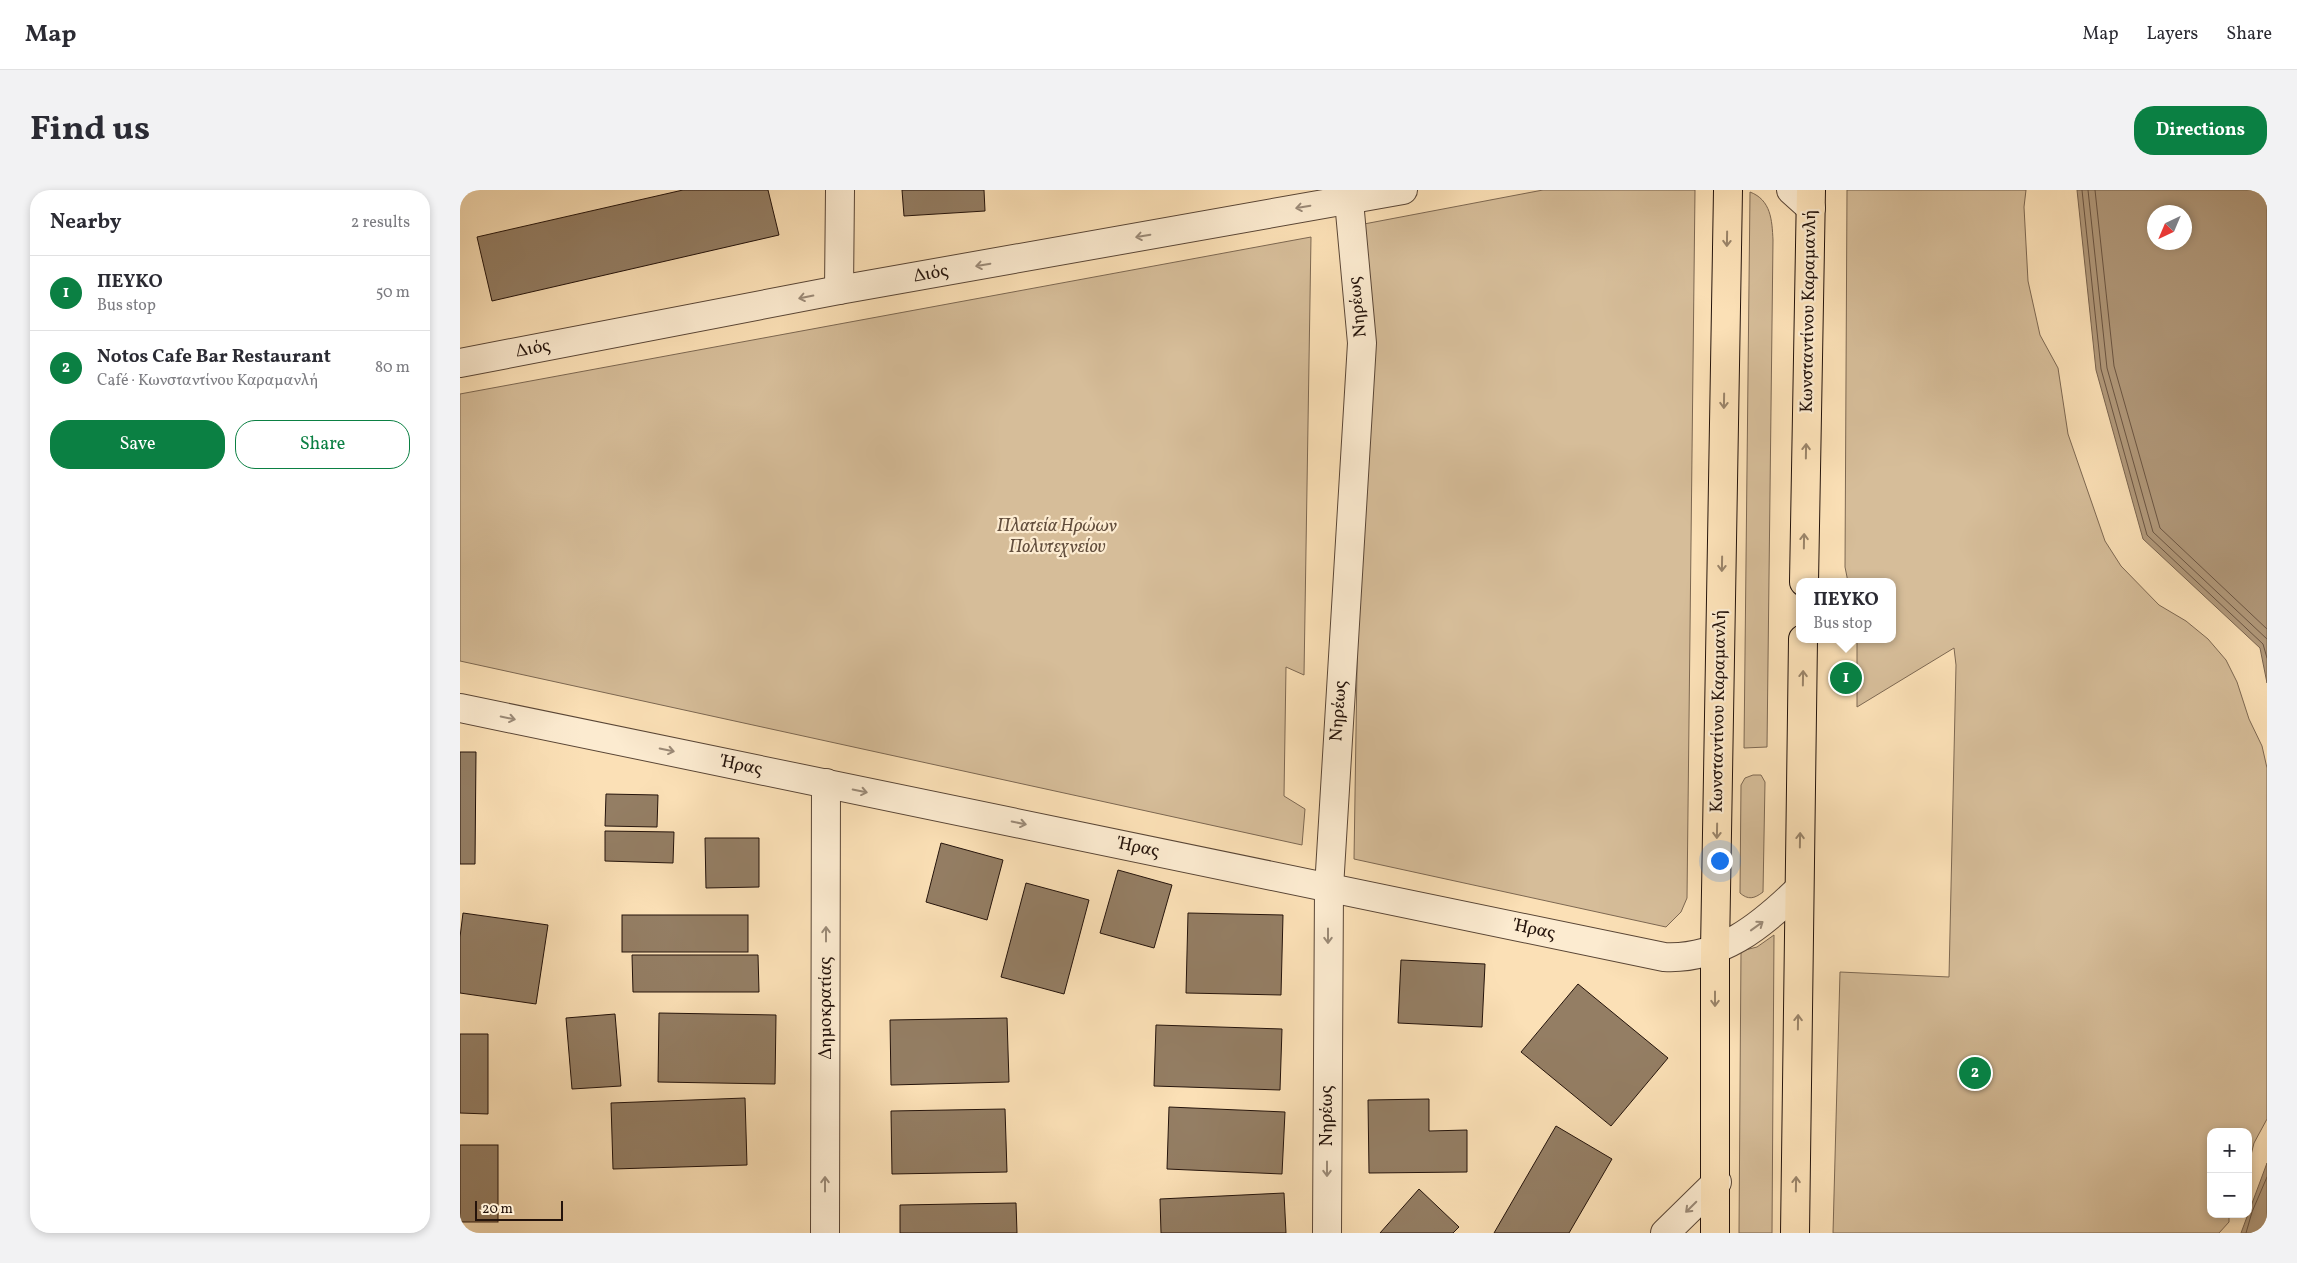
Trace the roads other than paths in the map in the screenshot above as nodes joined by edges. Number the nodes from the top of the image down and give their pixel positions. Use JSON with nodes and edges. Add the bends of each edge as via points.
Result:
{"nodes":[{"id":1,"x":840,"y":190,"type":"edge"},
{"id":2,"x":1403,"y":190,"type":"edge"},
{"id":3,"x":1728,"y":190,"type":"edge"},
{"id":4,"x":1791,"y":190,"type":"edge"},
{"id":5,"x":1348,"y":195,"type":"edge"},
{"id":6,"x":1811,"y":199,"type":"edge"},
{"id":7,"x":839,"y":290,"type":"junction"},
{"id":8,"x":460,"y":363,"type":"edge"},
{"id":9,"x":1804,"y":578,"type":"edge"},
{"id":10,"x":1803,"y":643,"type":"edge"},
{"id":11,"x":460,"y":708,"type":"edge"},
{"id":12,"x":826,"y":784,"type":"junction"},
{"id":13,"x":1329,"y":888,"type":"junction"},
{"id":14,"x":1799,"y":889,"type":"junction"},
{"id":15,"x":1715,"y":950,"type":"junction"},
{"id":16,"x":1717,"y":1182,"type":"junction"},
{"id":17,"x":825,"y":1233,"type":"edge"},
{"id":18,"x":1327,"y":1233,"type":"edge"},
{"id":19,"x":1665,"y":1233,"type":"edge"},
{"id":20,"x":1715,"y":1233,"type":"edge"},
{"id":21,"x":1795,"y":1233,"type":"edge"}],
"edges":[{"from":1,"to":7,"type":"street"},
{"from":2,"to":5,"type":"street","name":"Διός"},
{"from":3,"to":15,"type":"highway","name":"Κωνσταντίνου Καραμανλή","one_way":true},
{"from":4,"to":6,"type":"street"},
{"from":5,"to":7,"type":"street","name":"Διός","one_way":true},
{"from":5,"to":13,"type":"street","name":"Νηρέως","via":[[1362,343]]},
{"from":9,"to":6,"type":"highway","name":"Κωνσταντίνου Καραμανλή","one_way":true},
{"from":7,"to":8,"type":"street","name":"Διός","one_way":true},
{"from":14,"to":10,"type":"highway","one_way":true},
{"from":11,"to":12,"type":"street","name":"Ήρας","one_way":true},
{"from":12,"to":13,"type":"street","name":"Ήρας","one_way":true},
{"from":17,"to":12,"type":"street","name":"Δημοκρατίας","one_way":true},
{"from":13,"to":15,"type":"street","name":"Ήρας","via":[[1664,957],[1699,956]]},
{"from":13,"to":18,"type":"street","name":"Νηρέως","one_way":true},
{"from":15,"to":14,"type":"street","name":"Ήρας","one_way":true,"via":[[1746,934]]},
{"from":21,"to":14,"type":"highway","one_way":true},
{"from":15,"to":16,"type":"highway","name":"Κωνσταντίνου Καραμανλή","one_way":true},
{"from":16,"to":19,"type":"street","one_way":true},
{"from":16,"to":20,"type":"highway","name":"Κωνσταντίνου Καραμανλή"}]}
